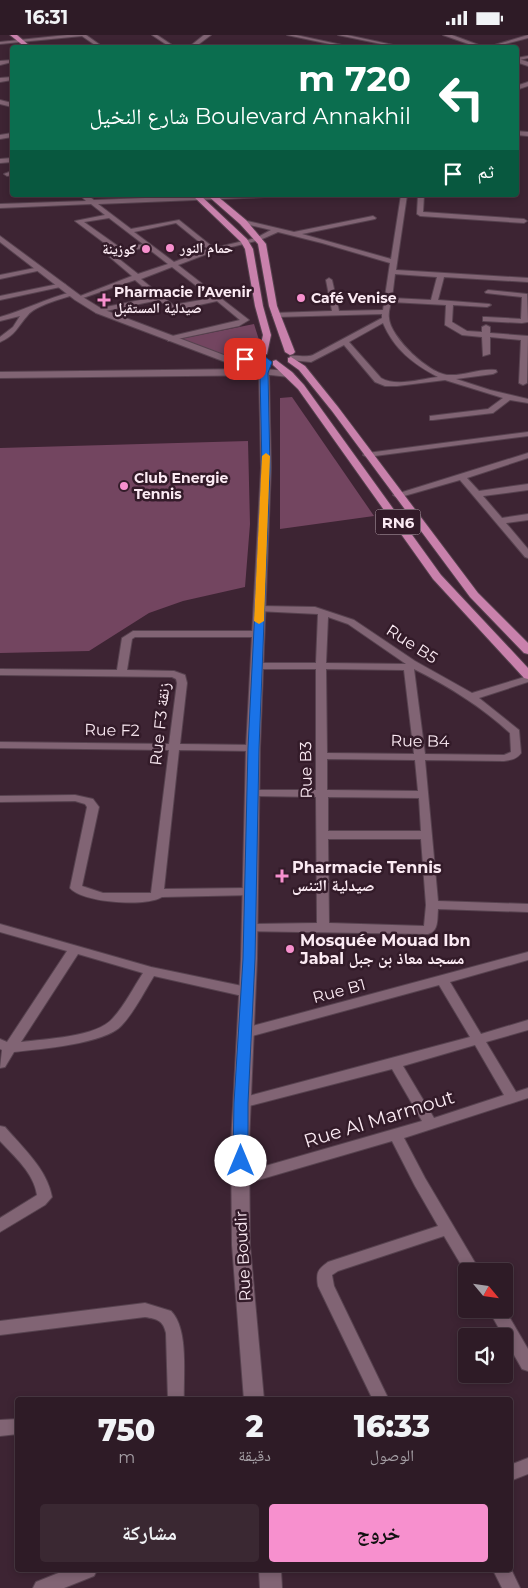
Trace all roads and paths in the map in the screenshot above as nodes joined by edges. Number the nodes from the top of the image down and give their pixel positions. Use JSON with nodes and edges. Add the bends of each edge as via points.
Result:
{"nodes":[{"id":1,"x":3,"y":35,"type":"edge"},
{"id":2,"x":13,"y":35,"type":"edge"},
{"id":3,"x":82,"y":35,"type":"edge"},
{"id":4,"x":154,"y":35,"type":"edge"},
{"id":5,"x":208,"y":35,"type":"edge"},
{"id":6,"x":218,"y":35,"type":"edge"},
{"id":7,"x":289,"y":35,"type":"edge"},
{"id":8,"x":340,"y":35,"type":"edge"},
{"id":9,"x":446,"y":35,"type":"edge"},
{"id":10,"x":528,"y":35,"type":"edge"},
{"id":11,"x":0,"y":43,"type":"edge"},
{"id":12,"x":12,"y":43,"type":"junction"},
{"id":13,"x":19,"y":45,"type":"edge"},
{"id":14,"x":98,"y":45,"type":"edge"},
{"id":15,"x":170,"y":45,"type":"edge"},
{"id":16,"x":195,"y":45,"type":"edge"},
{"id":17,"x":206,"y":45,"type":"edge"},
{"id":18,"x":339,"y":45,"type":"edge"},
{"id":19,"x":391,"y":45,"type":"dead end"},
{"id":20,"x":475,"y":45,"type":"edge"},
{"id":21,"x":496,"y":45,"type":"edge"},
{"id":22,"x":86,"y":197,"type":"edge"},
{"id":23,"x":177,"y":197,"type":"edge"},
{"id":24,"x":199,"y":197,"type":"edge"},
{"id":25,"x":213,"y":197,"type":"edge"},
{"id":26,"x":404,"y":197,"type":"edge"},
{"id":27,"x":420,"y":197,"type":"edge"},
{"id":28,"x":91,"y":201,"type":"junction"},
{"id":29,"x":0,"y":206,"type":"edge"},
{"id":30,"x":110,"y":216,"type":"junction"},
{"id":31,"x":373,"y":218,"type":"dead end"},
{"id":32,"x":524,"y":221,"type":"dead end"},
{"id":33,"x":243,"y":222,"type":"junction"},
{"id":34,"x":277,"y":230,"type":"junction"},
{"id":35,"x":128,"y":231,"type":"junction"},
{"id":36,"x":292,"y":234,"type":"junction"},
{"id":37,"x":0,"y":238,"type":"edge"},
{"id":38,"x":258,"y":239,"type":"junction"},
{"id":39,"x":244,"y":241,"type":"junction"},
{"id":40,"x":147,"y":245,"type":"junction"},
{"id":41,"x":214,"y":250,"type":"junction"},
{"id":42,"x":119,"y":251,"type":"junction"},
{"id":43,"x":393,"y":262,"type":"junction"},
{"id":44,"x":174,"y":265,"type":"junction"},
{"id":45,"x":40,"y":269,"type":"junction"},
{"id":46,"x":392,"y":272,"type":"junction"},
{"id":47,"x":441,"y":275,"type":"junction"},
{"id":48,"x":0,"y":277,"type":"edge"},
{"id":49,"x":137,"y":278,"type":"junction"},
{"id":50,"x":490,"y":278,"type":"junction"},
{"id":51,"x":329,"y":280,"type":"dead end"},
{"id":52,"x":528,"y":280,"type":"edge"},
{"id":53,"x":63,"y":285,"type":"junction"},
{"id":54,"x":488,"y":292,"type":"junction"},
{"id":55,"x":75,"y":296,"type":"junction"},
{"id":56,"x":0,"y":298,"type":"edge"},
{"id":57,"x":160,"y":298,"type":"junction"},
{"id":58,"x":218,"y":299,"type":"junction"},
{"id":59,"x":388,"y":301,"type":"junction"},
{"id":60,"x":434,"y":302,"type":"junction"},
{"id":61,"x":450,"y":303,"type":"junction"},
{"id":62,"x":486,"y":305,"type":"junction"},
{"id":63,"x":99,"y":311,"type":"junction"},
{"id":64,"x":26,"y":312,"type":"junction"},
{"id":65,"x":336,"y":313,"type":"junction"},
{"id":66,"x":276,"y":315,"type":"junction"},
{"id":67,"x":386,"y":316,"type":"junction"},
{"id":68,"x":0,"y":319,"type":"edge"},
{"id":69,"x":486,"y":319,"type":"junction"},
{"id":70,"x":485,"y":334,"type":"junction"},
{"id":71,"x":171,"y":339,"type":"junction"},
{"id":72,"x":0,"y":340,"type":"edge"},
{"id":73,"x":345,"y":341,"type":"junction"},
{"id":74,"x":486,"y":353,"type":"dead end"},
{"id":75,"x":291,"y":357,"type":"junction"},
{"id":76,"x":266,"y":361,"type":"junction"},
{"id":77,"x":236,"y":363,"type":"junction"},
{"id":78,"x":305,"y":363,"type":"junction"},
{"id":79,"x":0,"y":371,"type":"edge"},
{"id":80,"x":494,"y":372,"type":"dead end"},
{"id":81,"x":0,"y":375,"type":"edge"},
{"id":82,"x":449,"y":378,"type":"junction"},
{"id":83,"x":523,"y":383,"type":"dead end"},
{"id":84,"x":510,"y":397,"type":"junction"},
{"id":85,"x":528,"y":401,"type":"edge"},
{"id":86,"x":433,"y":418,"type":"dead end"},
{"id":87,"x":528,"y":434,"type":"edge"},
{"id":88,"x":367,"y":455,"type":"junction"},
{"id":89,"x":528,"y":455,"type":"edge"},
{"id":90,"x":462,"y":477,"type":"junction"},
{"id":91,"x":528,"y":487,"type":"edge"},
{"id":92,"x":397,"y":495,"type":"junction"},
{"id":93,"x":477,"y":495,"type":"junction"},
{"id":94,"x":380,"y":498,"type":"junction"},
{"id":95,"x":528,"y":517,"type":"edge"},
{"id":96,"x":500,"y":521,"type":"junction"},
{"id":97,"x":528,"y":541,"type":"edge"},
{"id":98,"x":517,"y":543,"type":"junction"},
{"id":99,"x":528,"y":555,"type":"edge"},
{"id":100,"x":260,"y":609,"type":"junction"},
{"id":101,"x":323,"y":612,"type":"junction"},
{"id":102,"x":258,"y":634,"type":"junction"},
{"id":103,"x":528,"y":650,"type":"edge"},
{"id":104,"x":258,"y":667,"type":"junction"},
{"id":105,"x":322,"y":667,"type":"junction"},
{"id":106,"x":413,"y":667,"type":"junction"},
{"id":107,"x":0,"y":672,"type":"edge"},
{"id":108,"x":121,"y":674,"type":"junction"},
{"id":109,"x":528,"y":675,"type":"edge"},
{"id":110,"x":528,"y":679,"type":"edge"},
{"id":111,"x":471,"y":697,"type":"junction"},
{"id":112,"x":0,"y":745,"type":"edge"},
{"id":113,"x":174,"y":747,"type":"junction"},
{"id":114,"x":253,"y":748,"type":"junction"},
{"id":115,"x":516,"y":753,"type":"joint"},
{"id":116,"x":322,"y":756,"type":"junction"},
{"id":117,"x":420,"y":757,"type":"junction"},
{"id":118,"x":252,"y":793,"type":"junction"},
{"id":119,"x":323,"y":793,"type":"junction"},
{"id":120,"x":424,"y":795,"type":"junction"},
{"id":121,"x":0,"y":799,"type":"edge"},
{"id":122,"x":322,"y":835,"type":"junction"},
{"id":123,"x":427,"y":835,"type":"junction"},
{"id":124,"x":249,"y":892,"type":"junction"},
{"id":125,"x":157,"y":894,"type":"junction"},
{"id":126,"x":432,"y":905,"type":"junction"},
{"id":127,"x":528,"y":908,"type":"edge"},
{"id":128,"x":323,"y":927,"type":"junction"},
{"id":129,"x":250,"y":928,"type":"junction"},
{"id":130,"x":2,"y":931,"type":"edge"},
{"id":131,"x":74,"y":950,"type":"junction"},
{"id":132,"x":528,"y":956,"type":"edge"},
{"id":133,"x":151,"y":971,"type":"junction"},
{"id":134,"x":443,"y":980,"type":"junction"},
{"id":135,"x":247,"y":992,"type":"junction"},
{"id":136,"x":528,"y":1025,"type":"edge"},
{"id":137,"x":244,"y":1033,"type":"junction"},
{"id":138,"x":477,"y":1040,"type":"junction"},
{"id":139,"x":5,"y":1046,"type":"edge"},
{"id":140,"x":0,"y":1063,"type":"edge"},
{"id":141,"x":395,"y":1063,"type":"junction"},
{"id":142,"x":528,"y":1093,"type":"edge"},
{"id":143,"x":512,"y":1097,"type":"junction"},
{"id":144,"x":241,"y":1103,"type":"junction"},
{"id":145,"x":431,"y":1125,"type":"junction"},
{"id":146,"x":0,"y":1131,"type":"edge"},
{"id":147,"x":396,"y":1135,"type":"junction"},
{"id":148,"x":241,"y":1179,"type":"junction"},
{"id":149,"x":0,"y":1227,"type":"edge"},
{"id":150,"x":448,"y":1229,"type":"junction"},
{"id":151,"x":468,"y":1263,"type":"edge"},
{"id":152,"x":501,"y":1318,"type":"edge"},
{"id":153,"x":0,"y":1328,"type":"edge"},
{"id":154,"x":528,"y":1364,"type":"edge"},
{"id":155,"x":176,"y":1397,"type":"edge"},
{"id":156,"x":254,"y":1397,"type":"edge"},
{"id":157,"x":380,"y":1397,"type":"edge"},
{"id":158,"x":15,"y":1426,"type":"edge"},
{"id":159,"x":0,"y":1428,"type":"edge"},
{"id":160,"x":528,"y":1466,"type":"edge"},
{"id":161,"x":513,"y":1472,"type":"edge"},
{"id":162,"x":78,"y":1572,"type":"edge"},
{"id":163,"x":270,"y":1572,"type":"edge"},
{"id":164,"x":503,"y":1572,"type":"edge"},
{"id":165,"x":42,"y":1588,"type":"edge"},
{"id":166,"x":271,"y":1588,"type":"edge"},
{"id":167,"x":511,"y":1588,"type":"edge"}],
"edges":[{"from":1,"to":12,"type":"main road"},
{"from":2,"to":13,"type":"main road"},
{"from":3,"to":13,"type":"street"},
{"from":3,"to":14,"type":"street"},
{"from":4,"to":15,"type":"street"},
{"from":5,"to":16,"type":"street"},
{"from":6,"to":17,"type":"street"},
{"from":7,"to":18,"type":"street"},
{"from":8,"to":19,"type":"street"},
{"from":9,"to":20,"type":"street"},
{"from":10,"to":21,"type":"street"},
{"from":11,"to":12,"type":"street"},
{"from":12,"to":13,"type":"main road"},
{"from":22,"to":28,"type":"street"},
{"from":23,"to":28,"type":"street"},
{"from":24,"to":39,"type":"main road"},
{"from":25,"to":33,"type":"main road"},
{"from":26,"to":43,"type":"street"},
{"from":27,"to":32,"type":"street","via":[[420,214]]},
{"from":28,"to":29,"type":"street"},
{"from":28,"to":30,"type":"street"},
{"from":30,"to":35,"type":"street"},
{"from":30,"to":42,"type":"street","via":[[78,222]]},
{"from":31,"to":36,"type":"street"},
{"from":33,"to":34,"type":"street"},
{"from":33,"to":38,"type":"main road"},
{"from":34,"to":36,"type":"street"},
{"from":34,"to":38,"type":"street"},
{"from":35,"to":40,"type":"street"},
{"from":35,"to":41,"type":"street","via":[[177,221]]},
{"from":36,"to":43,"type":"street"},
{"from":37,"to":45,"type":"street"},
{"from":38,"to":39,"type":"street"},
{"from":38,"to":66,"type":"main road","via":[[265,254]]},
{"from":39,"to":41,"type":"street"},
{"from":39,"to":76,"type":"main road","via":[[249,249],[258,306],[267,335]]},
{"from":40,"to":42,"type":"street"},
{"from":40,"to":44,"type":"street"},
{"from":41,"to":44,"type":"street"},
{"from":42,"to":49,"type":"street","via":[[109,254]]},
{"from":43,"to":46,"type":"street"},
{"from":44,"to":49,"type":"street"},
{"from":44,"to":58,"type":"street"},
{"from":45,"to":48,"type":"street"},
{"from":45,"to":53,"type":"street"},
{"from":46,"to":47,"type":"street"},
{"from":46,"to":59,"type":"street"},
{"from":47,"to":50,"type":"street"},
{"from":47,"to":60,"type":"street"},
{"from":49,"to":55,"type":"street"},
{"from":49,"to":57,"type":"street"},
{"from":50,"to":52,"type":"street"},
{"from":50,"to":54,"type":"street"},
{"from":51,"to":65,"type":"street"},
{"from":53,"to":55,"type":"street"},
{"from":53,"to":56,"type":"street"},
{"from":54,"to":62,"type":"street"},
{"from":54,"to":69,"type":"street","via":[[525,295],[525,320]]},
{"from":55,"to":63,"type":"street"},
{"from":55,"to":64,"type":"street","via":[[56,298]]},
{"from":57,"to":58,"type":"street","via":[[174,308]]},
{"from":57,"to":63,"type":"street"},
{"from":58,"to":71,"type":"street","via":[[245,320]]},
{"from":59,"to":60,"type":"street"},
{"from":59,"to":67,"type":"street"},
{"from":60,"to":61,"type":"street"},
{"from":61,"to":62,"type":"street"},
{"from":61,"to":70,"type":"street","via":[[448,324],[465,333]]},
{"from":62,"to":69,"type":"street"},
{"from":63,"to":71,"type":"street"},
{"from":64,"to":68,"type":"street"},
{"from":64,"to":72,"type":"street","via":[[16,327]]},
{"from":65,"to":66,"type":"street"},
{"from":65,"to":67,"type":"street"},
{"from":66,"to":75,"type":"main road"},
{"from":67,"to":73,"type":"street"},
{"from":67,"to":82,"type":"street","via":[[387,329],[398,346]]},
{"from":69,"to":70,"type":"street"},
{"from":70,"to":74,"type":"street"},
{"from":70,"to":83,"type":"street","via":[[525,338]]},
{"from":71,"to":77,"type":"street"},
{"from":73,"to":78,"type":"street"},
{"from":73,"to":82,"type":"street","via":[[385,384]]},
{"from":75,"to":76,"type":"main road"},
{"from":75,"to":76,"type":"main road","via":[[277,350]]},
{"from":75,"to":78,"type":"main road","number":"RN6"},
{"from":76,"to":77,"type":"street"},
{"from":76,"to":77,"type":"street"},
{"from":76,"to":81,"type":"street"},
{"from":76,"to":94,"type":"main road","number":"RN6","via":[[289,374],[306,393]]},
{"from":76,"to":100,"type":"street","name":"Rue Boudir","via":[[266,469]]},
{"from":77,"to":79,"type":"street","via":[[203,369]]},
{"from":78,"to":88,"type":"main road","number":"RN6"},
{"from":80,"to":82,"type":"street"},
{"from":82,"to":84,"type":"street"},
{"from":84,"to":85,"type":"street"},
{"from":84,"to":86,"type":"street","via":[[490,411]]},
{"from":87,"to":88,"type":"street"},
{"from":88,"to":92,"type":"main road","number":"RN6"},
{"from":89,"to":90,"type":"street"},
{"from":90,"to":92,"type":"street"},
{"from":90,"to":93,"type":"street"},
{"from":91,"to":93,"type":"street"},
{"from":92,"to":94,"type":"main road"},
{"from":92,"to":103,"type":"main road","number":"RN6","via":[[474,595]]},
{"from":93,"to":96,"type":"street"},
{"from":94,"to":109,"type":"main road","number":"RN6","via":[[436,577]]},
{"from":95,"to":96,"type":"street"},
{"from":96,"to":98,"type":"street"},
{"from":97,"to":98,"type":"street"},
{"from":98,"to":99,"type":"street"},
{"from":100,"to":101,"type":"street","name":"Rue B5"},
{"from":100,"to":102,"type":"street","name":"Rue Boudir"},
{"from":101,"to":105,"type":"street","name":"Rue B3"},
{"from":101,"to":106,"type":"street","name":"Rue B5","via":[[351,622]]},
{"from":102,"to":104,"type":"street","name":"Rue Boudir"},
{"from":102,"to":108,"type":"street","via":[[129,635]]},
{"from":104,"to":105,"type":"street","name":"Rue B5"},
{"from":104,"to":114,"type":"street","name":"Rue Boudir"},
{"from":105,"to":106,"type":"street","name":"Rue B5"},
{"from":105,"to":116,"type":"street","name":"Rue B3"},
{"from":106,"to":111,"type":"street","name":"Rue B5"},
{"from":106,"to":117,"type":"street"},
{"from":107,"to":108,"type":"street","name":"Rue F3 زنقة"},
{"from":108,"to":113,"type":"street","name":"Rue F3 زنقة","via":[[174,674],[181,677]]},
{"from":110,"to":111,"type":"street"},
{"from":111,"to":115,"type":"street","name":"Rue B5","via":[[515,732]]},
{"from":112,"to":113,"type":"street","name":"Rue F2"},
{"from":113,"to":114,"type":"street","name":"Rue F2"},
{"from":113,"to":125,"type":"street","name":"Rue F3 زنقة"},
{"from":114,"to":118,"type":"street","name":"Rue Boudir"},
{"from":115,"to":117,"type":"street","name":"Rue B4","via":[[504,758]]},
{"from":116,"to":117,"type":"street","name":"Rue B4"},
{"from":116,"to":119,"type":"street","name":"Rue B3"},
{"from":117,"to":120,"type":"street"},
{"from":118,"to":119,"type":"street"},
{"from":118,"to":124,"type":"street","name":"Rue Boudir"},
{"from":119,"to":120,"type":"street"},
{"from":119,"to":122,"type":"street","name":"Rue B3"},
{"from":120,"to":123,"type":"street"},
{"from":121,"to":125,"type":"street","via":[[81,799],[92,803],[76,888],[87,894],[119,897],[153,897]]},
{"from":122,"to":123,"type":"street"},
{"from":122,"to":128,"type":"street","name":"Rue B3"},
{"from":123,"to":126,"type":"street"},
{"from":124,"to":125,"type":"street"},
{"from":124,"to":129,"type":"street","name":"Rue Boudir"},
{"from":126,"to":127,"type":"street"},
{"from":126,"to":128,"type":"street","via":[[432,923],[428,931]]},
{"from":128,"to":129,"type":"street"},
{"from":129,"to":135,"type":"street","name":"Rue Boudir"},
{"from":130,"to":131,"type":"street"},
{"from":131,"to":133,"type":"street"},
{"from":131,"to":139,"type":"street"},
{"from":132,"to":134,"type":"street","name":"Rue B1"},
{"from":133,"to":135,"type":"street"},
{"from":133,"to":139,"type":"street","via":[[110,1029],[96,1034]]},
{"from":134,"to":137,"type":"street","name":"Rue B1"},
{"from":134,"to":138,"type":"street"},
{"from":135,"to":137,"type":"street","name":"Rue Boudir"},
{"from":136,"to":138,"type":"street"},
{"from":137,"to":144,"type":"street","name":"Rue Boudir"},
{"from":138,"to":141,"type":"street"},
{"from":138,"to":143,"type":"street"},
{"from":139,"to":140,"type":"street"},
{"from":141,"to":144,"type":"street"},
{"from":141,"to":145,"type":"street"},
{"from":142,"to":143,"type":"street","name":"Rue Al Marmout"},
{"from":143,"to":145,"type":"street","name":"Rue Al Marmout"},
{"from":144,"to":148,"type":"street","name":"Rue Boudir"},
{"from":145,"to":147,"type":"street","name":"Rue Al Marmout"},
{"from":146,"to":149,"type":"street","via":[[36,1175],[45,1197]]},
{"from":147,"to":148,"type":"street","name":"Rue Al Marmout"},
{"from":147,"to":150,"type":"street"},
{"from":148,"to":156,"type":"street","name":"Rue Boudir","via":[[241,1245]]},
{"from":150,"to":151,"type":"street"},
{"from":150,"to":157,"type":"street","via":[[333,1266],[324,1273],[326,1286]]},
{"from":152,"to":154,"type":"street"},
{"from":153,"to":155,"type":"street","via":[[145,1310],[162,1313],[173,1326]]},
{"from":158,"to":159,"type":"street"},
{"from":160,"to":161,"type":"street"},
{"from":162,"to":165,"type":"street"},
{"from":163,"to":166,"type":"street"},
{"from":164,"to":167,"type":"street"}]}
